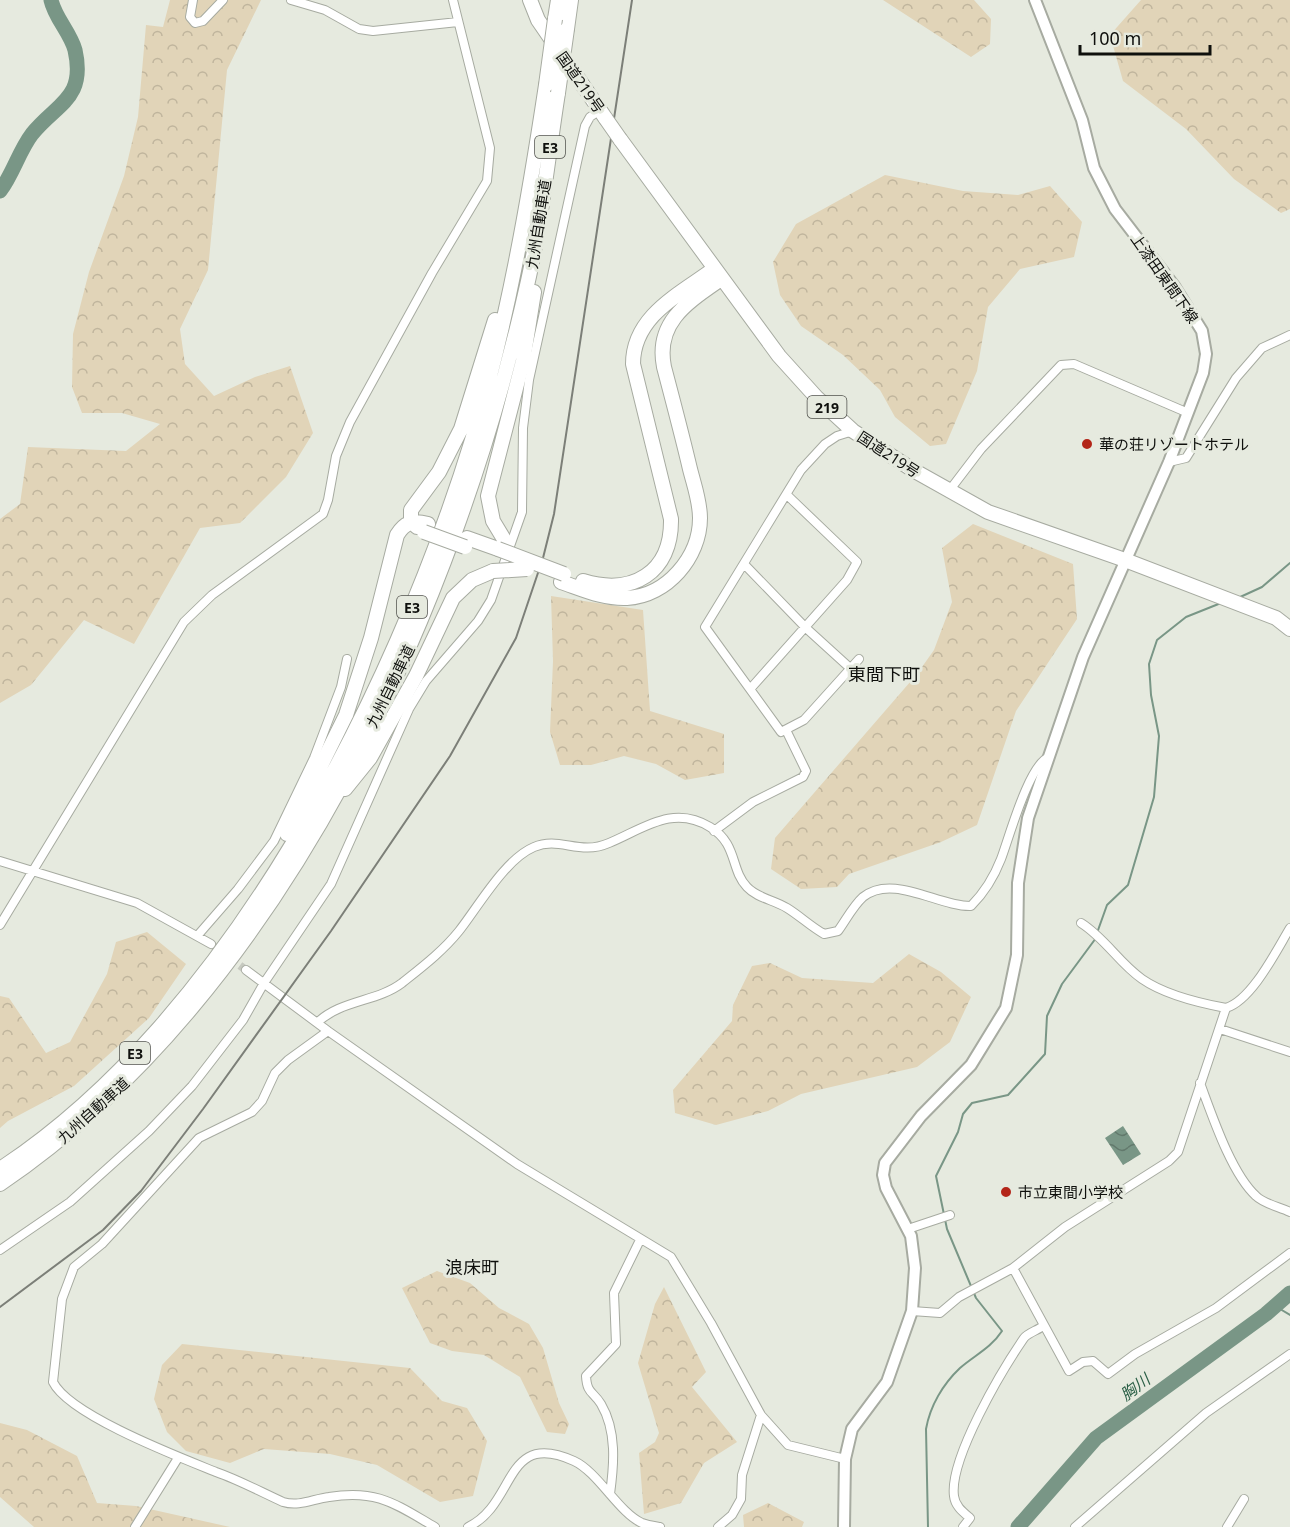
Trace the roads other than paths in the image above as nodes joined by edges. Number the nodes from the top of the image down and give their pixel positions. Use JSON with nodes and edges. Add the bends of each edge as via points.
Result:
{"nodes":[{"id":1,"x":193,"y":0,"type":"edge"},
{"id":2,"x":223,"y":0,"type":"edge"},
{"id":3,"x":291,"y":0,"type":"edge"},
{"id":4,"x":453,"y":0,"type":"edge"},
{"id":5,"x":530,"y":0,"type":"edge"},
{"id":6,"x":558,"y":0,"type":"edge"},
{"id":7,"x":571,"y":0,"type":"edge"},
{"id":8,"x":1035,"y":0,"type":"edge"},
{"id":9,"x":458,"y":22,"type":"junction"},
{"id":10,"x":603,"y":115,"type":"junction"},
{"id":11,"x":544,"y":200,"type":"junction"},
{"id":12,"x":513,"y":273,"type":"junction"},
{"id":13,"x":717,"y":274,"type":"junction"},
{"id":14,"x":1290,"y":335,"type":"edge"},
{"id":15,"x":1186,"y":412,"type":"junction"},
{"id":16,"x":853,"y":431,"type":"junction"},
{"id":17,"x":1170,"y":462,"type":"junction"},
{"id":18,"x":949,"y":491,"type":"junction"},
{"id":19,"x":787,"y":495,"type":"junction"},
{"id":20,"x":411,"y":521,"type":"junction"},
{"id":21,"x":498,"y":554,"type":"junction"},
{"id":22,"x":1125,"y":560,"type":"junction"},
{"id":23,"x":744,"y":564,"type":"junction"},
{"id":24,"x":562,"y":578,"type":"junction"},
{"id":25,"x":806,"y":628,"type":"junction"},
{"id":26,"x":1290,"y":629,"type":"edge"},
{"id":27,"x":347,"y":659,"type":"dead end"},
{"id":28,"x":859,"y":659,"type":"dead end"},
{"id":29,"x":850,"y":668,"type":"junction"},
{"id":30,"x":751,"y":688,"type":"junction"},
{"id":31,"x":786,"y":730,"type":"junction"},
{"id":32,"x":1049,"y":757,"type":"junction"},
{"id":33,"x":320,"y":822,"type":"junction"},
{"id":34,"x":714,"y":831,"type":"junction"},
{"id":35,"x":0,"y":861,"type":"edge"},
{"id":36,"x":30,"y":871,"type":"junction"},
{"id":37,"x":247,"y":914,"type":"junction"},
{"id":38,"x":1081,"y":923,"type":"dead end"},
{"id":39,"x":0,"y":925,"type":"edge"},
{"id":40,"x":1290,"y":928,"type":"edge"},
{"id":41,"x":198,"y":934,"type":"junction"},
{"id":42,"x":211,"y":944,"type":"tunnel mouth"},
{"id":43,"x":246,"y":970,"type":"tunnel mouth"},
{"id":44,"x":264,"y":983,"type":"junction"},
{"id":45,"x":1226,"y":1008,"type":"junction"},
{"id":46,"x":317,"y":1023,"type":"junction"},
{"id":47,"x":1220,"y":1029,"type":"junction"},
{"id":48,"x":328,"y":1031,"type":"junction"},
{"id":49,"x":1290,"y":1052,"type":"edge"},
{"id":50,"x":1200,"y":1083,"type":"junction"},
{"id":51,"x":0,"y":1169,"type":"edge"},
{"id":52,"x":0,"y":1184,"type":"edge"},
{"id":53,"x":1290,"y":1212,"type":"edge"},
{"id":54,"x":950,"y":1215,"type":"dead end"},
{"id":55,"x":908,"y":1229,"type":"junction"},
{"id":56,"x":640,"y":1240,"type":"junction"},
{"id":57,"x":0,"y":1250,"type":"edge"},
{"id":58,"x":1290,"y":1252,"type":"edge"},
{"id":59,"x":1013,"y":1268,"type":"junction"},
{"id":60,"x":912,"y":1311,"type":"junction"},
{"id":61,"x":1044,"y":1326,"type":"junction"},
{"id":62,"x":1290,"y":1354,"type":"edge"},
{"id":63,"x":760,"y":1415,"type":"junction"},
{"id":64,"x":178,"y":1458,"type":"junction"},
{"id":65,"x":845,"y":1459,"type":"junction"},
{"id":66,"x":610,"y":1494,"type":"junction"},
{"id":67,"x":1244,"y":1499,"type":"dead end"},
{"id":68,"x":135,"y":1527,"type":"edge"},
{"id":69,"x":435,"y":1527,"type":"edge"},
{"id":70,"x":468,"y":1527,"type":"edge"},
{"id":71,"x":660,"y":1527,"type":"edge"},
{"id":72,"x":718,"y":1527,"type":"edge"},
{"id":73,"x":844,"y":1527,"type":"edge"},
{"id":74,"x":963,"y":1527,"type":"edge"},
{"id":75,"x":1075,"y":1527,"type":"edge"},
{"id":76,"x":1227,"y":1527,"type":"edge"}],
"edges":[{"from":1,"to":2,"type":"street","via":[[190,17],[195,23],[203,21]]},
{"from":3,"to":9,"type":"street","via":[[325,10],[359,29],[373,31]]},
{"from":4,"to":9,"type":"street"},
{"from":5,"to":10,"type":"highway","name":"国道219号","number":"219","via":[[538,20]]},
{"from":6,"to":12,"type":"highway","name":"九州自動車道","number":"E3","bridge":true},
{"from":7,"to":11,"type":"highway","name":"九州自動車道","number":"E3","bridge":true},
{"from":8,"to":15,"type":"street","name":"上漆田東間下線","via":[[1082,120],[1094,168],[1115,209],[1174,286],[1202,331],[1206,354],[1203,373]]},
{"from":9,"to":36,"type":"street","via":[[489,148],[487,181],[350,422],[336,456],[323,513],[212,595],[184,622]]},
{"from":10,"to":13,"type":"highway","name":"国道219号","number":"219","bridge":true},
{"from":10,"to":44,"type":"street","via":[[590,117],[585,126],[529,380],[522,512],[513,543],[478,621],[426,681],[409,709],[331,884]]},
{"from":11,"to":21,"type":"highway","via":[[523,360],[488,496]]},
{"from":11,"to":33,"type":"highway","name":"九州自動車道","number":"E3","via":[[508,359],[459,521],[396,675]]},
{"from":12,"to":20,"type":"highway","via":[[487,341],[461,429],[439,472],[411,510]]},
{"from":12,"to":37,"type":"highway","name":"九州自動車道","number":"E3","via":[[473,437],[418,593],[339,761]]},
{"from":13,"to":16,"type":"highway","name":"国道219号","number":"219","via":[[779,356]]},
{"from":13,"to":24,"type":"highway","via":[[655,312],[642,327],[635,345],[633,364],[671,519],[665,553],[648,574],[624,585],[596,585]]},
{"from":13,"to":24,"type":"highway","via":[[674,316],[662,345],[664,367],[698,500],[700,517],[695,547],[672,578],[638,596],[602,596]]},
{"from":14,"to":17,"type":"street","via":[[1262,348],[1236,378],[1186,458]]},
{"from":15,"to":17,"type":"street","name":"上漆田東間下線"},
{"from":15,"to":18,"type":"street","via":[[1074,364],[1061,365],[981,449]]},
{"from":16,"to":18,"type":"highway","name":"国道219号","number":"219"},
{"from":16,"to":19,"type":"street","via":[[837,436],[814,454]]},
{"from":17,"to":22,"type":"street","name":"上漆田東間下線"},
{"from":18,"to":22,"type":"highway","name":"国道219号","number":"219","via":[[988,512]]},
{"from":19,"to":23,"type":"street"},
{"from":19,"to":25,"type":"street","via":[[857,562],[847,580]]},
{"from":20,"to":21,"type":"highway","bridge":true},
{"from":20,"to":37,"type":"highway","via":[[397,536],[346,715]]},
{"from":21,"to":24,"type":"highway"},
{"from":21,"to":33,"type":"highway","via":[[453,598],[416,676],[370,758]]},
{"from":22,"to":26,"type":"highway","name":"国道219号","number":"219","via":[[1276,618]]},
{"from":22,"to":32,"type":"street","name":"上漆田東間下線","via":[[1083,657]]},
{"from":23,"to":25,"type":"street"},
{"from":23,"to":30,"type":"street","via":[[705,627]]},
{"from":25,"to":29,"type":"street"},
{"from":25,"to":30,"type":"street"},
{"from":27,"to":41,"type":"street","via":[[341,687],[314,758],[273,841]]},
{"from":28,"to":29,"type":"street"},
{"from":29,"to":31,"type":"street","via":[[804,720]]},
{"from":30,"to":31,"type":"street","via":[[781,732]]},
{"from":31,"to":34,"type":"street","via":[[806,771],[803,777],[753,802]]},
{"from":32,"to":34,"type":"street","via":[[1037,765],[1000,861],[987,888],[971,906],[956,906],[915,892],[879,890],[864,896],[838,931],[824,934],[783,906],[748,889],[740,878],[730,846]]},
{"from":32,"to":55,"type":"street","name":"上漆田東間下線","via":[[1028,818],[1018,883],[1017,955],[1006,1008],[971,1065],[921,1116],[885,1163],[886,1188]]},
{"from":33,"to":52,"type":"highway","name":"九州自動車道","number":"E3","via":[[258,921],[176,1028],[100,1106]]},
{"from":34,"to":46,"type":"street","via":[[687,817],[667,817],[594,850],[554,843],[534,847],[509,868],[443,949],[400,985],[336,1010]]},
{"from":35,"to":36,"type":"street"},
{"from":36,"to":39,"type":"street"},
{"from":36,"to":41,"type":"street","via":[[137,903]]},
{"from":37,"to":51,"type":"highway","name":"九州自動車道","number":"E3","via":[[199,980],[130,1058],[48,1133]]},
{"from":38,"to":45,"type":"street","via":[[1142,979],[1166,991]]},
{"from":40,"to":45,"type":"street","via":[[1245,996]]},
{"from":41,"to":42,"type":"street"},
{"from":43,"to":44,"type":"street"},
{"from":44,"to":46,"type":"street"},
{"from":44,"to":57,"type":"street","via":[[243,1020],[192,1086],[149,1131],[70,1202]]},
{"from":45,"to":47,"type":"street"},
{"from":46,"to":48,"type":"street"},
{"from":47,"to":49,"type":"street"},
{"from":47,"to":50,"type":"street"},
{"from":48,"to":56,"type":"street","via":[[517,1164]]},
{"from":48,"to":64,"type":"street","via":[[275,1073],[262,1101],[252,1112],[199,1138],[102,1244],[74,1267],[62,1299],[53,1373],[57,1391],[80,1409]]},
{"from":50,"to":53,"type":"street","via":[[1222,1144],[1256,1197]]},
{"from":50,"to":59,"type":"street","via":[[1182,1142],[1170,1161],[1065,1227]]},
{"from":54,"to":55,"type":"street"},
{"from":55,"to":60,"type":"street","name":"上漆田東間下線","via":[[915,1268]]},
{"from":56,"to":63,"type":"street","via":[[671,1257]]},
{"from":56,"to":66,"type":"street","via":[[614,1293],[616,1344],[586,1376],[588,1390],[600,1404],[609,1425],[615,1458]]},
{"from":58,"to":61,"type":"street","via":[[1216,1308],[1108,1374],[1093,1361],[1069,1371]]},
{"from":59,"to":60,"type":"street","via":[[959,1297],[940,1313]]},
{"from":59,"to":61,"type":"street"},
{"from":60,"to":65,"type":"street","name":"上漆田東間下線","via":[[887,1382],[852,1429]]},
{"from":61,"to":74,"type":"street","via":[[1025,1337],[969,1436],[959,1462],[954,1497],[956,1505],[970,1518]]},
{"from":62,"to":75,"type":"street","via":[[1206,1413]]},
{"from":63,"to":65,"type":"street","via":[[788,1445]]},
{"from":63,"to":72,"type":"street","via":[[742,1475],[741,1499],[732,1515]]},
{"from":64,"to":68,"type":"street"},
{"from":64,"to":69,"type":"street","via":[[294,1505],[370,1494]]},
{"from":65,"to":73,"type":"street","name":"上漆田東間下線"},
{"from":66,"to":70,"type":"street","via":[[576,1462],[533,1453],[521,1462],[495,1506]]},
{"from":66,"to":71,"type":"street","via":[[641,1523]]},
{"from":67,"to":76,"type":"street"}]}
